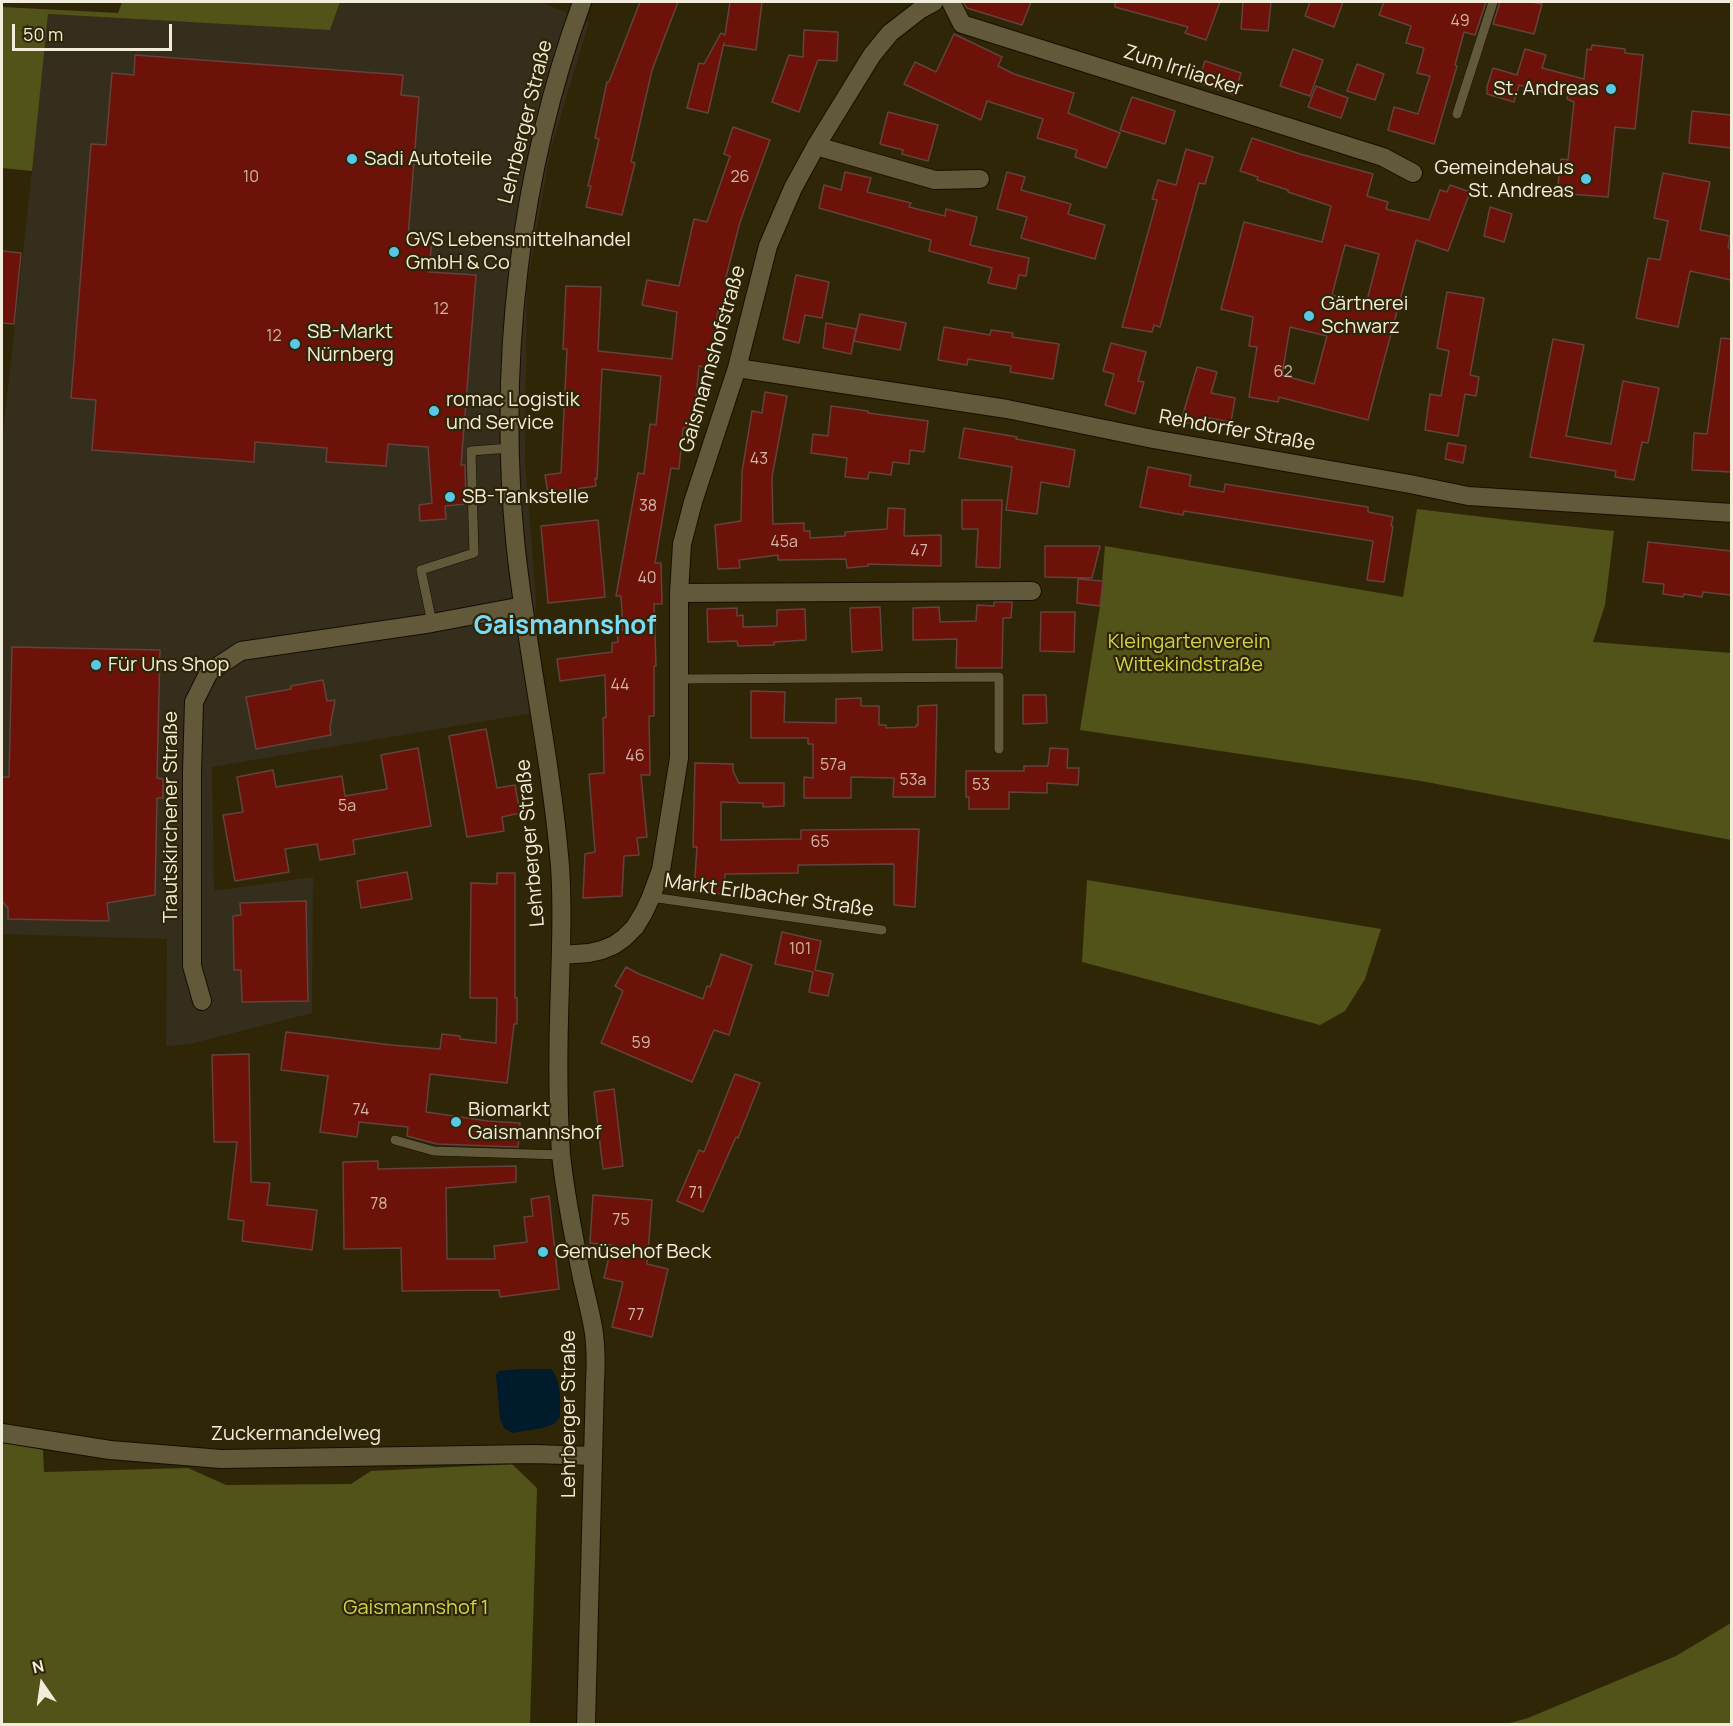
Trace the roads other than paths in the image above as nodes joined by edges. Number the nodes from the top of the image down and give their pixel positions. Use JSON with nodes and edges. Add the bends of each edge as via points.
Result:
{"nodes":[{"id":1,"x":582,"y":2,"type":"edge"},
{"id":2,"x":934,"y":2,"type":"edge"},
{"id":3,"x":951,"y":2,"type":"edge"},
{"id":4,"x":1493,"y":2,"type":"edge"},
{"id":5,"x":1457,"y":114,"type":"dead end"},
{"id":6,"x":816,"y":146,"type":"junction"},
{"id":7,"x":1413,"y":173,"type":"dead end"},
{"id":8,"x":980,"y":179,"type":"dead end"},
{"id":9,"x":737,"y":368,"type":"junction"},
{"id":10,"x":510,"y":448,"type":"junction"},
{"id":11,"x":1731,"y":513,"type":"edge"},
{"id":12,"x":1032,"y":591,"type":"dead end"},
{"id":13,"x":679,"y":593,"type":"junction"},
{"id":14,"x":523,"y":606,"type":"junction"},
{"id":15,"x":432,"y":623,"type":"junction"},
{"id":16,"x":680,"y":679,"type":"junction"},
{"id":17,"x":999,"y":749,"type":"dead end"},
{"id":18,"x":651,"y":897,"type":"junction"},
{"id":19,"x":882,"y":930,"type":"dead end"},
{"id":20,"x":561,"y":955,"type":"junction"},
{"id":21,"x":202,"y":1000,"type":"dead end"},
{"id":22,"x":396,"y":1140,"type":"dead end"},
{"id":23,"x":561,"y":1155,"type":"junction"},
{"id":24,"x":2,"y":1433,"type":"edge"},
{"id":25,"x":593,"y":1456,"type":"junction"},
{"id":26,"x":586,"y":1725,"type":"edge"}],
"edges":[{"from":1,"to":10,"type":"street","name":"Lehrberger Straße","via":[[551,100],[525,224],[511,354]]},
{"from":2,"to":6,"type":"street","name":"Gaismannshofstraße","via":[[890,33],[872,55]]},
{"from":3,"to":7,"type":"street","name":"Zum Irrliacker","via":[[962,24],[1383,157]]},
{"from":4,"to":5,"type":"lane"},
{"from":6,"to":8,"type":"street","via":[[934,180]]},
{"from":6,"to":9,"type":"street","name":"Gaismannshofstraße","via":[[768,246]]},
{"from":9,"to":11,"type":"street","name":"Rehdorfer Straße","via":[[1007,409],[1468,496]]},
{"from":9,"to":13,"type":"street","name":"Gaismannshofstraße","via":[[682,544]]},
{"from":10,"to":14,"type":"street","name":"Lehrberger Straße"},
{"from":10,"to":15,"type":"lane","via":[[471,452],[474,553],[421,570]]},
{"from":12,"to":13,"type":"street"},
{"from":13,"to":16,"type":"street","name":"Gaismannshofstraße"},
{"from":14,"to":15,"type":"street","name":"Trautskirchener Straße"},
{"from":14,"to":20,"type":"street","name":"Lehrberger Straße","via":[[558,845]]},
{"from":15,"to":21,"type":"street","name":"Trautskirchener Straße","via":[[241,651],[209,672],[194,702],[192,772],[192,966]]},
{"from":16,"to":17,"type":"lane","via":[[999,677]]},
{"from":16,"to":18,"type":"street","name":"Gaismannshofstraße","via":[[679,758],[661,870]]},
{"from":18,"to":19,"type":"lane","name":"Markt Erlbacher Straße"},
{"from":18,"to":20,"type":"street","name":"Gaismannshofstraße","via":[[635,927],[614,945],[589,953]]},
{"from":20,"to":23,"type":"street","name":"Lehrberger Straße"},
{"from":22,"to":23,"type":"lane","via":[[434,1151]]},
{"from":23,"to":25,"type":"street","name":"Lehrberger Straße","via":[[594,1334]]},
{"from":24,"to":25,"type":"street","name":"Zuckermandelweg","via":[[110,1450],[221,1459]]},
{"from":25,"to":26,"type":"street","name":"Lehrberger Straße"}]}
